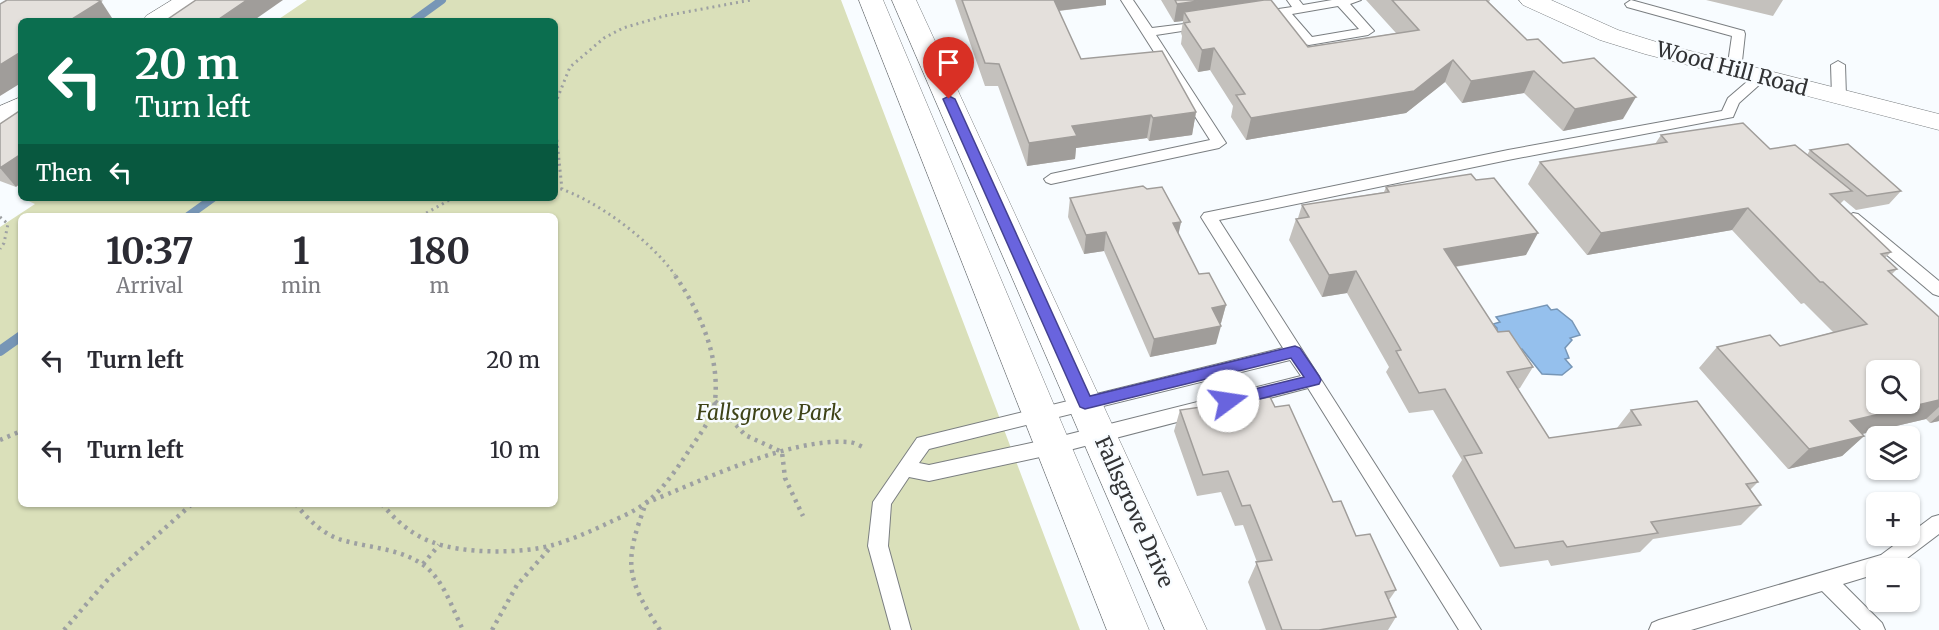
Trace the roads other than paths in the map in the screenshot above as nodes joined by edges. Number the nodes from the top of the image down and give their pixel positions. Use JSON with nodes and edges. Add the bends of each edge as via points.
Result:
{"nodes":[{"id":1,"x":870,"y":0,"type":"edge"},
{"id":2,"x":904,"y":0,"type":"edge"},
{"id":3,"x":1127,"y":0,"type":"edge"},
{"id":4,"x":1355,"y":0,"type":"edge"},
{"id":5,"x":1531,"y":0,"type":"edge"},
{"id":6,"x":174,"y":2,"type":"edge"},
{"id":7,"x":1341,"y":3,"type":"junction"},
{"id":8,"x":1631,"y":4,"type":"dead end"},
{"id":9,"x":1296,"y":5,"type":"edge"},
{"id":10,"x":1283,"y":12,"type":"junction"},
{"id":11,"x":1249,"y":17,"type":"edge"},
{"id":12,"x":158,"y":18,"type":"edge"},
{"id":13,"x":1215,"y":22,"type":"edge"},
{"id":14,"x":1147,"y":33,"type":"junction"},
{"id":15,"x":1838,"y":64,"type":"dead end"},
{"id":16,"x":1734,"y":70,"type":"junction"},
{"id":17,"x":1761,"y":77,"type":"junction"},
{"id":18,"x":1839,"y":97,"type":"junction"},
{"id":19,"x":18,"y":107,"type":"edge"},
{"id":20,"x":0,"y":118,"type":"edge"},
{"id":21,"x":1939,"y":122,"type":"edge"},
{"id":22,"x":1051,"y":179,"type":"dead end"},
{"id":23,"x":1844,"y":210,"type":"edge"},
{"id":24,"x":1939,"y":290,"type":"edge"},
{"id":25,"x":1295,"y":352,"type":"junction"},
{"id":26,"x":1314,"y":380,"type":"junction"},
{"id":27,"x":1040,"y":413,"type":"junction"},
{"id":28,"x":1092,"y":418,"type":"junction"},
{"id":29,"x":1054,"y":446,"type":"junction"},
{"id":30,"x":906,"y":470,"type":"junction"},
{"id":31,"x":1939,"y":523,"type":"edge"},
{"id":32,"x":1825,"y":580,"type":"junction"},
{"id":33,"x":901,"y":630,"type":"edge"},
{"id":34,"x":1128,"y":630,"type":"edge"},
{"id":35,"x":1186,"y":630,"type":"edge"},
{"id":36,"x":1471,"y":630,"type":"edge"},
{"id":37,"x":1659,"y":630,"type":"edge"},
{"id":38,"x":1875,"y":630,"type":"edge"}],
"edges":[{"from":1,"to":27,"type":"street"},
{"from":2,"to":28,"type":"street","name":"Fallsgrove Drive"},
{"from":3,"to":14,"type":"lane"},
{"from":4,"to":7,"type":"lane"},
{"from":5,"to":16,"type":"street","name":"Wood Hill Road","via":[[1609,35]]},
{"from":6,"to":12,"type":"street"},
{"from":7,"to":9,"type":"lane"},
{"from":7,"to":10,"type":"lane","via":[[1368,31],[1309,41]]},
{"from":8,"to":16,"type":"lane","via":[[1739,34]]},
{"from":9,"to":10,"type":"lane"},
{"from":10,"to":11,"type":"lane"},
{"from":13,"to":14,"type":"lane"},
{"from":14,"to":22,"type":"lane","via":[[1219,143]]},
{"from":15,"to":18,"type":"lane"},
{"from":16,"to":17,"type":"street","name":"Wood Hill Road"},
{"from":17,"to":18,"type":"street","name":"Wood Hill Road"},
{"from":17,"to":25,"type":"lane","via":[[1733,101],[1733,118],[1497,158],[1209,217]]},
{"from":18,"to":21,"type":"street","name":"Wood Hill Road"},
{"from":19,"to":20,"type":"street"},
{"from":23,"to":24,"type":"lane"},
{"from":25,"to":26,"type":"lane"},
{"from":25,"to":28,"type":"lane"},
{"from":26,"to":28,"type":"lane"},
{"from":26,"to":36,"type":"lane"},
{"from":27,"to":28,"type":"lane"},
{"from":27,"to":29,"type":"street"},
{"from":27,"to":30,"type":"lane","via":[[923,443]]},
{"from":28,"to":29,"type":"lane"},
{"from":28,"to":35,"type":"street","name":"Fallsgrove Drive"},
{"from":29,"to":30,"type":"lane","via":[[929,473]]},
{"from":29,"to":34,"type":"street"},
{"from":30,"to":33,"type":"lane","via":[[882,502],[878,546]]},
{"from":31,"to":32,"type":"lane","via":[[1887,562]]},
{"from":32,"to":37,"type":"lane"},
{"from":32,"to":38,"type":"lane"}]}
